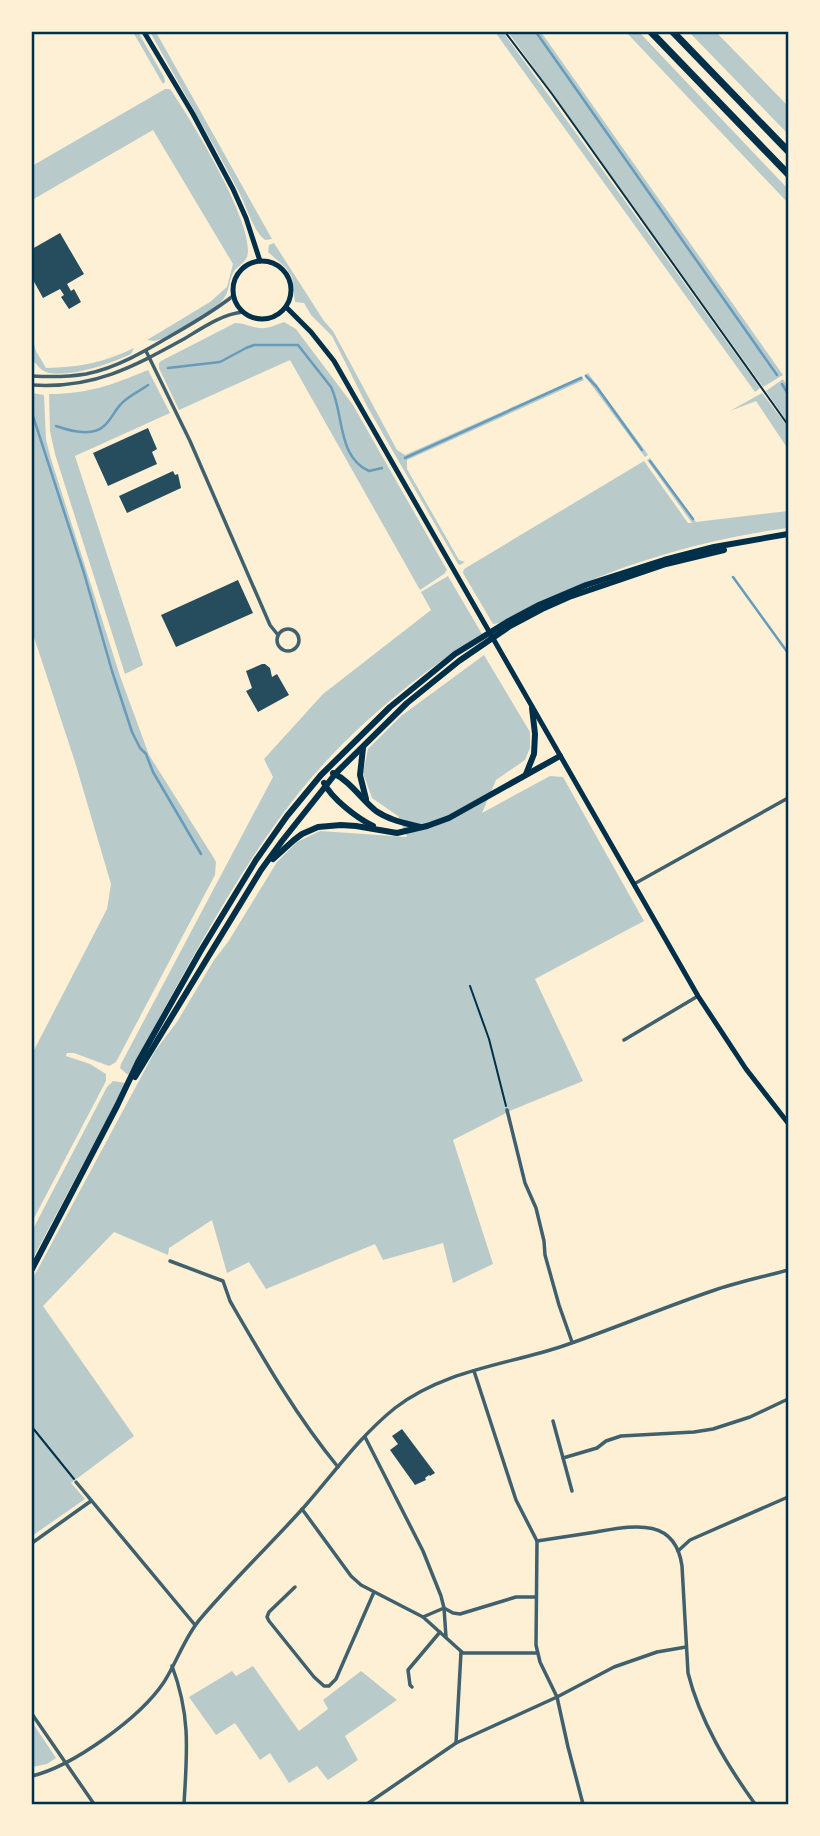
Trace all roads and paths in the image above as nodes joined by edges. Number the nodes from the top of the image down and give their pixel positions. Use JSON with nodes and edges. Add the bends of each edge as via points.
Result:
{"nodes":[{"id":1,"x":144,"y":32,"type":"edge"},
{"id":2,"x":505,"y":32,"type":"edge"},
{"id":3,"x":651,"y":32,"type":"edge"},
{"id":4,"x":673,"y":32,"type":"edge"},
{"id":5,"x":789,"y":151,"type":"edge"},
{"id":6,"x":789,"y":174,"type":"edge"},
{"id":7,"x":260,"y":261,"type":"junction"},
{"id":8,"x":233,"y":296,"type":"junction"},
{"id":9,"x":286,"y":307,"type":"junction"},
{"id":10,"x":243,"y":312,"type":"junction"},
{"id":11,"x":146,"y":351,"type":"junction"},
{"id":12,"x":149,"y":358,"type":"junction"},
{"id":13,"x":32,"y":376,"type":"edge"},
{"id":14,"x":32,"y":385,"type":"edge"},
{"id":15,"x":789,"y":425,"type":"edge"},
{"id":16,"x":789,"y":534,"type":"edge"},
{"id":17,"x":278,"y":635,"type":"junction"},
{"id":18,"x":457,"y":657,"type":"junction"},
{"id":19,"x":532,"y":708,"type":"junction"},
{"id":20,"x":363,"y":745,"type":"junction"},
{"id":21,"x":560,"y":756,"type":"junction"},
{"id":22,"x":323,"y":773,"type":"junction"},
{"id":23,"x":336,"y":774,"type":"junction"},
{"id":24,"x":526,"y":774,"type":"junction"},
{"id":25,"x":325,"y":786,"type":"junction"},
{"id":26,"x":789,"y":799,"type":"edge"},
{"id":27,"x":369,"y":804,"type":"junction"},
{"id":28,"x":421,"y":828,"type":"junction"},
{"id":29,"x":378,"y":829,"type":"junction"},
{"id":30,"x":261,"y":870,"type":"junction"},
{"id":31,"x":634,"y":884,"type":"junction"},
{"id":32,"x":470,"y":986,"type":"dead end"},
{"id":33,"x":698,"y":996,"type":"junction"},
{"id":34,"x":624,"y":1040,"type":"dead end"},
{"id":35,"x":141,"y":1062,"type":"junction"},
{"id":36,"x":507,"y":1110,"type":"joint"},
{"id":37,"x":789,"y":1123,"type":"edge"},
{"id":38,"x":170,"y":1261,"type":"dead end"},
{"id":39,"x":32,"y":1269,"type":"edge"},
{"id":40,"x":789,"y":1270,"type":"edge"},
{"id":41,"x":572,"y":1342,"type":"junction"},
{"id":42,"x":474,"y":1370,"type":"junction"},
{"id":43,"x":789,"y":1399,"type":"edge"},
{"id":44,"x":552,"y":1421,"type":"dead end"},
{"id":45,"x":32,"y":1427,"type":"edge"},
{"id":46,"x":365,"y":1437,"type":"junction"},
{"id":47,"x":563,"y":1458,"type":"junction"},
{"id":48,"x":338,"y":1467,"type":"junction"},
{"id":49,"x":76,"y":1482,"type":"joint"},
{"id":50,"x":572,"y":1491,"type":"dead end"},
{"id":51,"x":789,"y":1497,"type":"edge"},
{"id":52,"x":91,"y":1501,"type":"junction"},
{"id":53,"x":302,"y":1509,"type":"junction"},
{"id":54,"x":537,"y":1541,"type":"junction"},
{"id":55,"x":32,"y":1543,"type":"edge"},
{"id":56,"x":678,"y":1551,"type":"junction"},
{"id":57,"x":295,"y":1587,"type":"dead end"},
{"id":58,"x":374,"y":1592,"type":"junction"},
{"id":59,"x":537,"y":1597,"type":"junction"},
{"id":60,"x":444,"y":1608,"type":"junction"},
{"id":61,"x":423,"y":1617,"type":"junction"},
{"id":62,"x":195,"y":1625,"type":"junction"},
{"id":63,"x":440,"y":1632,"type":"junction"},
{"id":64,"x":446,"y":1638,"type":"junction"},
{"id":65,"x":687,"y":1647,"type":"junction"},
{"id":66,"x":461,"y":1652,"type":"junction"},
{"id":67,"x":537,"y":1653,"type":"junction"},
{"id":68,"x":172,"y":1667,"type":"junction"},
{"id":69,"x":412,"y":1687,"type":"dead end"},
{"id":70,"x":557,"y":1697,"type":"junction"},
{"id":71,"x":32,"y":1714,"type":"edge"},
{"id":72,"x":456,"y":1743,"type":"junction"},
{"id":73,"x":65,"y":1763,"type":"junction"},
{"id":74,"x":32,"y":1776,"type":"edge"},
{"id":75,"x":94,"y":1804,"type":"edge"},
{"id":76,"x":184,"y":1804,"type":"edge"},
{"id":77,"x":367,"y":1804,"type":"edge"},
{"id":78,"x":583,"y":1804,"type":"edge"},
{"id":79,"x":755,"y":1804,"type":"edge"}],
"edges":[{"from":1,"to":7,"type":"main road","via":[[233,189]]},
{"from":2,"to":15,"type":"path"},
{"from":3,"to":6,"type":"highway"},
{"from":4,"to":5,"type":"highway"},
{"from":7,"to":8,"type":"main road","via":[[250,263],[236,276]]},
{"from":7,"to":9,"type":"main road","via":[[280,267],[287,276],[291,286]]},
{"from":8,"to":10,"type":"main road"},
{"from":8,"to":11,"type":"street"},
{"from":9,"to":10,"type":"main road","via":[[271,318]]},
{"from":9,"to":19,"type":"main road","via":[[334,361]]},
{"from":10,"to":12,"type":"street","via":[[214,322]]},
{"from":11,"to":12,"type":"street"},
{"from":11,"to":13,"type":"street","via":[[87,374]]},
{"from":12,"to":14,"type":"street","via":[[88,382]]},
{"from":12,"to":17,"type":"street"},
{"from":16,"to":18,"type":"main road","via":[[714,547],[586,585],[539,605]]},
{"from":17,"to":17,"type":"street","via":[[293,631],[298,646],[282,650]]},
{"from":18,"to":20,"type":"main road"},
{"from":18,"to":22,"type":"main road","via":[[390,707]]},
{"from":19,"to":21,"type":"main road"},
{"from":19,"to":24,"type":"main road","via":[[534,754]]},
{"from":20,"to":23,"type":"main road"},
{"from":20,"to":27,"type":"main road","via":[[359,775]]},
{"from":21,"to":24,"type":"main road"},
{"from":21,"to":31,"type":"main road"},
{"from":22,"to":23,"type":"main road"},
{"from":22,"to":25,"type":"main road"},
{"from":22,"to":35,"type":"main road","via":[[256,860]]},
{"from":23,"to":25,"type":"main road"},
{"from":23,"to":27,"type":"main road"},
{"from":24,"to":28,"type":"main road","via":[[449,818]]},
{"from":25,"to":29,"type":"main road"},
{"from":25,"to":30,"type":"main road"},
{"from":26,"to":31,"type":"street"},
{"from":27,"to":28,"type":"main road","via":[[389,818]]},
{"from":28,"to":29,"type":"main road"},
{"from":29,"to":30,"type":"main road","via":[[341,825],[311,830]]},
{"from":30,"to":35,"type":"main road"},
{"from":31,"to":33,"type":"main road"},
{"from":32,"to":36,"type":"path"},
{"from":33,"to":34,"type":"street"},
{"from":33,"to":37,"type":"main road","via":[[746,1069]]},
{"from":35,"to":39,"type":"main road"},
{"from":36,"to":41,"type":"street"},
{"from":38,"to":48,"type":"street","via":[[223,1281],[230,1301],[298,1414]]},
{"from":40,"to":41,"type":"street","via":[[714,1290]]},
{"from":41,"to":42,"type":"street"},
{"from":42,"to":46,"type":"street","via":[[414,1396]]},
{"from":42,"to":54,"type":"street","via":[[516,1500]]},
{"from":43,"to":47,"type":"street","via":[[713,1429],[621,1436]]},
{"from":44,"to":47,"type":"street"},
{"from":45,"to":49,"type":"path"},
{"from":46,"to":48,"type":"street"},
{"from":46,"to":60,"type":"street","via":[[423,1551]]},
{"from":47,"to":50,"type":"street"},
{"from":48,"to":53,"type":"street"},
{"from":49,"to":52,"type":"street"},
{"from":51,"to":56,"type":"street","via":[[690,1540]]},
{"from":52,"to":55,"type":"street"},
{"from":52,"to":62,"type":"street"},
{"from":53,"to":58,"type":"street","via":[[351,1576]]},
{"from":53,"to":62,"type":"street"},
{"from":54,"to":56,"type":"street","via":[[633,1525],[665,1534]]},
{"from":54,"to":59,"type":"street"},
{"from":56,"to":65,"type":"street"},
{"from":57,"to":58,"type":"street","via":[[266,1615],[324,1686],[336,1679]]},
{"from":58,"to":61,"type":"street"},
{"from":59,"to":60,"type":"street","via":[[518,1597],[460,1614]]},
{"from":59,"to":67,"type":"street"},
{"from":60,"to":61,"type":"street"},
{"from":60,"to":64,"type":"street"},
{"from":61,"to":63,"type":"street"},
{"from":62,"to":68,"type":"street"},
{"from":63,"to":64,"type":"street"},
{"from":63,"to":69,"type":"street","via":[[408,1670]]},
{"from":64,"to":66,"type":"street"},
{"from":65,"to":70,"type":"street","via":[[614,1667]]},
{"from":65,"to":79,"type":"street","via":[[688,1673],[699,1711]]},
{"from":66,"to":67,"type":"street"},
{"from":66,"to":72,"type":"street"},
{"from":67,"to":70,"type":"street"},
{"from":68,"to":73,"type":"street","via":[[132,1716]]},
{"from":68,"to":76,"type":"street","via":[[187,1730]]},
{"from":70,"to":72,"type":"street"},
{"from":70,"to":78,"type":"street"},
{"from":71,"to":73,"type":"street"},
{"from":72,"to":77,"type":"street"},
{"from":73,"to":74,"type":"street"},
{"from":73,"to":75,"type":"street"}]}
